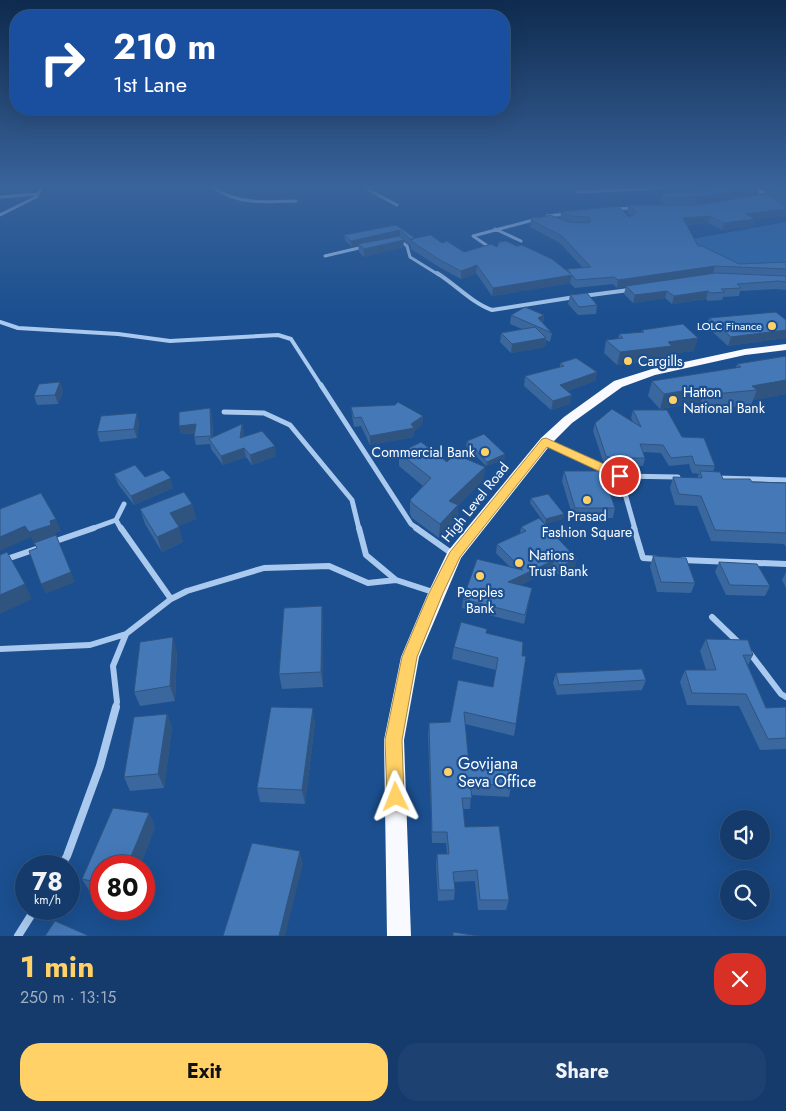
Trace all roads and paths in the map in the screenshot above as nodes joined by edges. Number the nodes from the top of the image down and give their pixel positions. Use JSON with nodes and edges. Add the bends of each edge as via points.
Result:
{"nodes":[{"id":1,"x":494,"y":229,"type":"joint"},
{"id":2,"x":521,"y":241,"type":"dead end"},
{"id":3,"x":388,"y":242,"type":"edge"},
{"id":4,"x":370,"y":246,"type":"edge"},
{"id":5,"x":495,"y":250,"type":"edge"},
{"id":6,"x":326,"y":256,"type":"dead end"},
{"id":7,"x":632,"y":290,"type":"edge"},
{"id":8,"x":0,"y":322,"type":"edge"},
{"id":9,"x":786,"y":347,"type":"edge"},
{"id":10,"x":224,"y":412,"type":"dead end"},
{"id":11,"x":546,"y":442,"type":"junction"},
{"id":12,"x":620,"y":476,"type":"junction"},
{"id":13,"x":688,"y":478,"type":"edge"},
{"id":14,"x":708,"y":478,"type":"edge"},
{"id":15,"x":786,"y":480,"type":"edge"},
{"id":16,"x":124,"y":504,"type":"dead end"},
{"id":17,"x":116,"y":520,"type":"junction"},
{"id":18,"x":454,"y":555,"type":"junction"},
{"id":19,"x":662,"y":559,"type":"edge"},
{"id":20,"x":671,"y":559,"type":"edge"},
{"id":21,"x":0,"y":561,"type":"edge"},
{"id":22,"x":786,"y":564,"type":"edge"},
{"id":23,"x":396,"y":580,"type":"junction"},
{"id":24,"x":436,"y":593,"type":"junction"},
{"id":25,"x":171,"y":599,"type":"junction"},
{"id":26,"x":712,"y":618,"type":"dead end"},
{"id":27,"x":126,"y":634,"type":"junction"},
{"id":28,"x":0,"y":649,"type":"edge"},
{"id":29,"x":786,"y":698,"type":"edge"},
{"id":30,"x":67,"y":855,"type":"edge"},
{"id":31,"x":28,"y":920,"type":"edge"},
{"id":32,"x":18,"y":936,"type":"edge"},
{"id":33,"x":399,"y":936,"type":"edge"}],
"edges":[{"from":1,"to":2,"type":"street"},
{"from":1,"to":5,"type":"street","via":[[473,236]]},
{"from":3,"to":7,"type":"street","via":[[400,240],[407,246],[410,257],[492,310]]},
{"from":4,"to":6,"type":"street"},
{"from":8,"to":18,"type":"street","via":[[18,328],[118,334],[170,341],[278,335],[291,340],[411,524]]},
{"from":9,"to":11,"type":"highway","name":"High Level Road","via":[[745,352],[652,372],[618,384],[568,420]]},
{"from":10,"to":23,"type":"street","via":[[264,413],[290,425],[352,500],[366,556]]},
{"from":11,"to":12,"type":"street"},
{"from":11,"to":18,"type":"highway","name":"High Level Road"},
{"from":12,"to":13,"type":"street"},
{"from":12,"to":19,"type":"street","via":[[642,558]]},
{"from":14,"to":15,"type":"street"},
{"from":16,"to":17,"type":"street"},
{"from":17,"to":21,"type":"street"},
{"from":17,"to":25,"type":"street"},
{"from":18,"to":24,"type":"highway","name":"High Level Road"},
{"from":20,"to":22,"type":"street"},
{"from":23,"to":24,"type":"street"},
{"from":23,"to":25,"type":"street","via":[[368,583],[329,566],[264,568],[187,591]]},
{"from":24,"to":33,"type":"highway","name":"High Level Road","via":[[410,657],[394,740]]},
{"from":25,"to":27,"type":"street"},
{"from":26,"to":29,"type":"street","via":[[747,650]]},
{"from":27,"to":28,"type":"street","via":[[90,645]]},
{"from":27,"to":30,"type":"street","via":[[113,666],[117,702],[100,766]]},
{"from":31,"to":32,"type":"street"}]}
